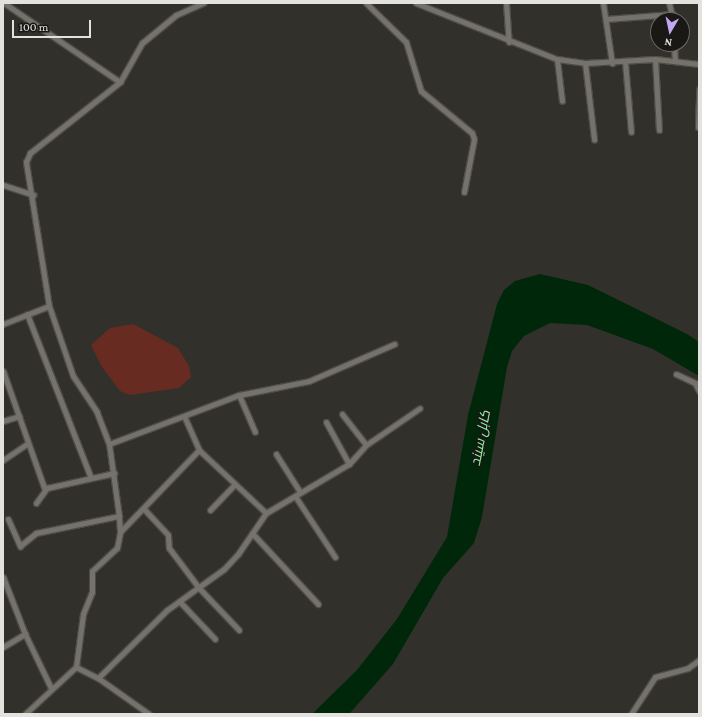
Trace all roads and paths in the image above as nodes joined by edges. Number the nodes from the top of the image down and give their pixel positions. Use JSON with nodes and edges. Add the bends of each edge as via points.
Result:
{"nodes":[{"id":1,"x":4,"y":3,"type":"edge"},
{"id":2,"x":203,"y":3,"type":"edge"},
{"id":3,"x":366,"y":3,"type":"edge"},
{"id":4,"x":416,"y":3,"type":"edge"},
{"id":5,"x":506,"y":3,"type":"edge"},
{"id":6,"x":603,"y":3,"type":"edge"},
{"id":7,"x":650,"y":18,"type":"edge"},
{"id":8,"x":606,"y":19,"type":"junction"},
{"id":9,"x":509,"y":42,"type":"junction"},
{"id":10,"x":674,"y":52,"type":"edge"},
{"id":11,"x":557,"y":59,"type":"junction"},
{"id":12,"x":655,"y":59,"type":"junction"},
{"id":13,"x":675,"y":61,"type":"junction"},
{"id":14,"x":625,"y":62,"type":"junction"},
{"id":15,"x":584,"y":63,"type":"junction"},
{"id":16,"x":612,"y":63,"type":"junction"},
{"id":17,"x":699,"y":64,"type":"edge"},
{"id":18,"x":120,"y":82,"type":"junction"},
{"id":19,"x":699,"y":89,"type":"edge"},
{"id":20,"x":562,"y":101,"type":"dead end"},
{"id":21,"x":698,"y":127,"type":"dead end"},
{"id":22,"x":659,"y":130,"type":"dead end"},
{"id":23,"x":631,"y":132,"type":"dead end"},
{"id":24,"x":594,"y":139,"type":"dead end"},
{"id":25,"x":3,"y":185,"type":"edge"},
{"id":26,"x":464,"y":192,"type":"dead end"},
{"id":27,"x":33,"y":195,"type":"junction"},
{"id":28,"x":49,"y":306,"type":"junction"},
{"id":29,"x":27,"y":314,"type":"junction"},
{"id":30,"x":3,"y":324,"type":"edge"},
{"id":31,"x":394,"y":344,"type":"dead end"},
{"id":32,"x":3,"y":371,"type":"edge"},
{"id":33,"x":676,"y":374,"type":"dead end"},
{"id":34,"x":697,"y":385,"type":"edge"},
{"id":35,"x":699,"y":391,"type":"edge"},
{"id":36,"x":239,"y":396,"type":"junction"},
{"id":37,"x":420,"y":408,"type":"dead end"},
{"id":38,"x":342,"y":414,"type":"dead end"},
{"id":39,"x":19,"y":416,"type":"junction"},
{"id":40,"x":184,"y":416,"type":"junction"},
{"id":41,"x":3,"y":421,"type":"edge"},
{"id":42,"x":326,"y":422,"type":"dead end"},
{"id":43,"x":255,"y":432,"type":"dead end"},
{"id":44,"x":28,"y":443,"type":"junction"},
{"id":45,"x":109,"y":444,"type":"junction"},
{"id":46,"x":366,"y":445,"type":"junction"},
{"id":47,"x":199,"y":450,"type":"junction"},
{"id":48,"x":276,"y":454,"type":"dead end"},
{"id":49,"x":3,"y":460,"type":"edge"},
{"id":50,"x":349,"y":464,"type":"junction"},
{"id":51,"x":114,"y":473,"type":"junction"},
{"id":52,"x":91,"y":478,"type":"junction"},
{"id":53,"x":234,"y":485,"type":"junction"},
{"id":54,"x":45,"y":490,"type":"junction"},
{"id":55,"x":300,"y":492,"type":"junction"},
{"id":56,"x":295,"y":496,"type":"junction"},
{"id":57,"x":36,"y":502,"type":"dead end"},
{"id":58,"x":144,"y":509,"type":"junction"},
{"id":59,"x":210,"y":510,"type":"dead end"},
{"id":60,"x":266,"y":513,"type":"junction"},
{"id":61,"x":119,"y":516,"type":"junction"},
{"id":62,"x":8,"y":519,"type":"dead end"},
{"id":63,"x":120,"y":532,"type":"junction"},
{"id":64,"x":252,"y":532,"type":"junction"},
{"id":65,"x":335,"y":557,"type":"dead end"},
{"id":66,"x":3,"y":577,"type":"edge"},
{"id":67,"x":199,"y":588,"type":"junction"},
{"id":68,"x":180,"y":602,"type":"junction"},
{"id":69,"x":318,"y":604,"type":"dead end"},
{"id":70,"x":239,"y":630,"type":"dead end"},
{"id":71,"x":25,"y":634,"type":"junction"},
{"id":72,"x":215,"y":639,"type":"dead end"},
{"id":73,"x":3,"y":647,"type":"edge"},
{"id":74,"x":699,"y":660,"type":"edge"},
{"id":75,"x":76,"y":667,"type":"junction"},
{"id":76,"x":98,"y":678,"type":"junction"},
{"id":77,"x":51,"y":688,"type":"junction"},
{"id":78,"x":25,"y":714,"type":"edge"},
{"id":79,"x":149,"y":714,"type":"edge"},
{"id":80,"x":631,"y":714,"type":"edge"}],
"edges":[{"from":1,"to":18,"type":"street"},
{"from":2,"to":18,"type":"street","via":[[176,15],[142,43]]},
{"from":3,"to":26,"type":"street","via":[[406,42],[421,91],[429,102],[472,133],[474,139]]},
{"from":4,"to":9,"type":"street"},
{"from":5,"to":9,"type":"street"},
{"from":6,"to":8,"type":"street"},
{"from":7,"to":8,"type":"street"},
{"from":8,"to":16,"type":"street"},
{"from":9,"to":11,"type":"street"},
{"from":10,"to":13,"type":"street"},
{"from":11,"to":15,"type":"street"},
{"from":11,"to":20,"type":"street"},
{"from":12,"to":13,"type":"street"},
{"from":12,"to":14,"type":"street"},
{"from":12,"to":22,"type":"street"},
{"from":13,"to":17,"type":"street"},
{"from":14,"to":16,"type":"street"},
{"from":14,"to":23,"type":"street"},
{"from":15,"to":16,"type":"street"},
{"from":15,"to":24,"type":"street"},
{"from":18,"to":27,"type":"street","via":[[30,153],[26,162]]},
{"from":19,"to":21,"type":"street"},
{"from":25,"to":27,"type":"street"},
{"from":27,"to":28,"type":"street"},
{"from":28,"to":29,"type":"street"},
{"from":28,"to":45,"type":"street","via":[[74,376],[97,412]]},
{"from":29,"to":30,"type":"street"},
{"from":29,"to":52,"type":"street"},
{"from":31,"to":36,"type":"street","via":[[308,382]]},
{"from":32,"to":39,"type":"street"},
{"from":33,"to":34,"type":"street"},
{"from":34,"to":35,"type":"street"},
{"from":36,"to":40,"type":"street"},
{"from":36,"to":43,"type":"street"},
{"from":37,"to":46,"type":"street"},
{"from":38,"to":46,"type":"street"},
{"from":39,"to":41,"type":"street"},
{"from":39,"to":44,"type":"street"},
{"from":40,"to":45,"type":"street"},
{"from":40,"to":47,"type":"street"},
{"from":42,"to":50,"type":"street"},
{"from":44,"to":49,"type":"street"},
{"from":44,"to":54,"type":"street"},
{"from":45,"to":51,"type":"street"},
{"from":46,"to":50,"type":"street"},
{"from":47,"to":53,"type":"street"},
{"from":47,"to":58,"type":"street"},
{"from":48,"to":55,"type":"street"},
{"from":50,"to":55,"type":"street"},
{"from":51,"to":52,"type":"street"},
{"from":51,"to":61,"type":"street"},
{"from":52,"to":54,"type":"street"},
{"from":53,"to":59,"type":"street"},
{"from":53,"to":60,"type":"street"},
{"from":54,"to":57,"type":"street"},
{"from":55,"to":56,"type":"street"},
{"from":56,"to":60,"type":"street"},
{"from":56,"to":65,"type":"street"},
{"from":58,"to":63,"type":"street"},
{"from":58,"to":67,"type":"street","via":[[168,535],[169,548]]},
{"from":60,"to":64,"type":"street"},
{"from":61,"to":62,"type":"street","via":[[36,533],[20,546]]},
{"from":61,"to":63,"type":"street"},
{"from":63,"to":75,"type":"street","via":[[117,548],[92,571],[92,592],[83,614]]},
{"from":64,"to":67,"type":"street","via":[[238,554]]},
{"from":64,"to":69,"type":"street"},
{"from":66,"to":71,"type":"street"},
{"from":67,"to":68,"type":"street"},
{"from":67,"to":70,"type":"street"},
{"from":68,"to":72,"type":"street"},
{"from":68,"to":76,"type":"street","via":[[126,647]]},
{"from":71,"to":73,"type":"street"},
{"from":71,"to":77,"type":"street"},
{"from":74,"to":80,"type":"street","via":[[688,668],[656,677]]},
{"from":75,"to":76,"type":"street"},
{"from":75,"to":77,"type":"street"},
{"from":76,"to":79,"type":"street"},
{"from":77,"to":78,"type":"street"}]}
